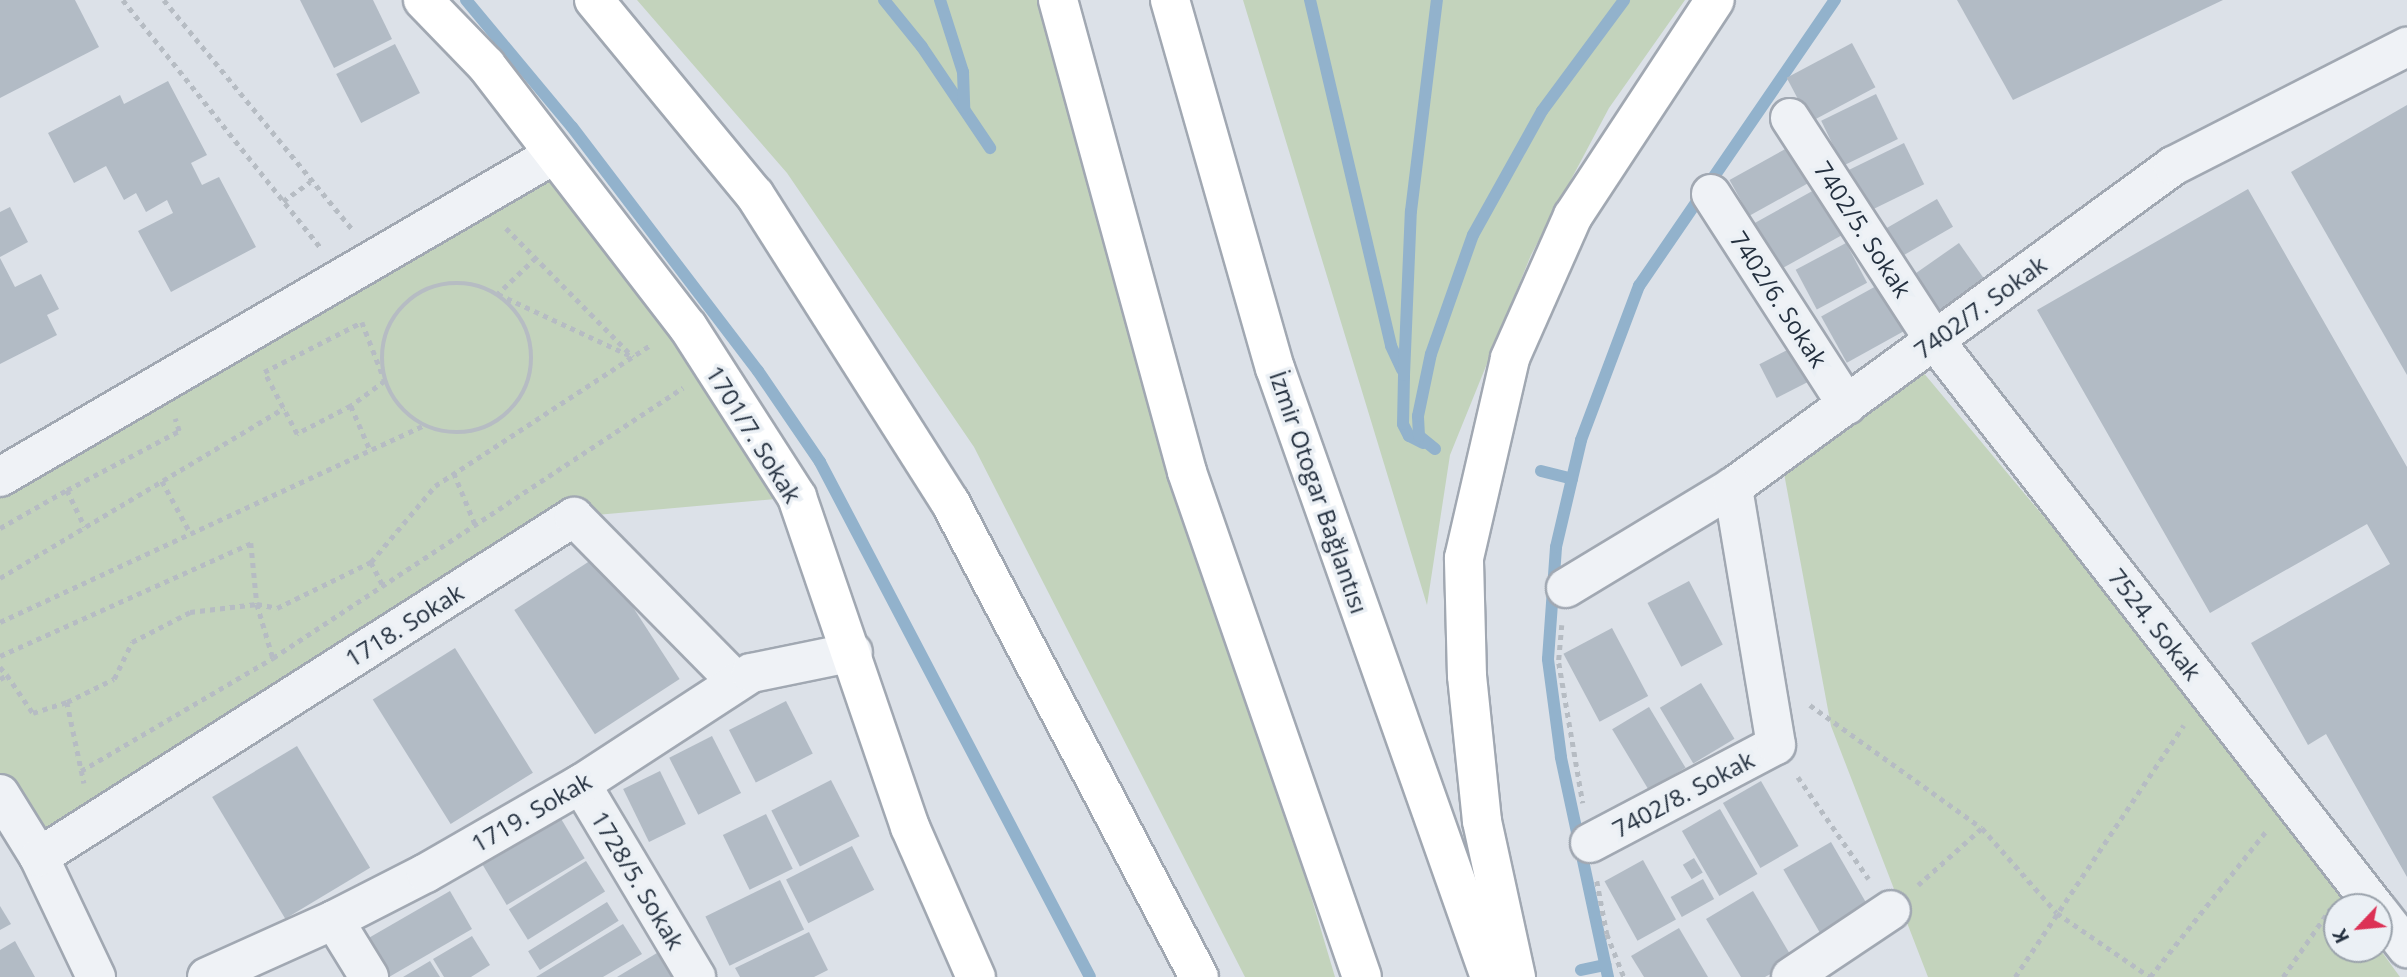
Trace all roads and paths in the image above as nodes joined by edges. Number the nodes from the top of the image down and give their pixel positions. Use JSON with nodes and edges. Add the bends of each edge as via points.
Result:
{"nodes":[{"id":1,"x":123,"y":0,"type":"edge"},
{"id":2,"x":164,"y":0,"type":"edge"},
{"id":3,"x":423,"y":0,"type":"edge"},
{"id":4,"x":594,"y":0,"type":"edge"},
{"id":5,"x":1058,"y":0,"type":"edge"},
{"id":6,"x":1170,"y":0,"type":"edge"},
{"id":7,"x":1715,"y":0,"type":"edge"},
{"id":8,"x":2407,"y":47,"type":"edge"},
{"id":9,"x":1790,"y":118,"type":"dead end"},
{"id":10,"x":554,"y":155,"type":"junction"},
{"id":11,"x":310,"y":182,"type":"junction"},
{"id":12,"x":1711,"y":194,"type":"dead end"},
{"id":13,"x":283,"y":201,"type":"junction"},
{"id":14,"x":500,"y":222,"type":"dead end"},
{"id":15,"x":376,"y":256,"type":"junction"},
{"id":16,"x":536,"y":258,"type":"junction"},
{"id":17,"x":342,"y":275,"type":"junction"},
{"id":18,"x":498,"y":294,"type":"junction"},
{"id":19,"x":688,"y":327,"type":"junction"},
{"id":20,"x":646,"y":332,"type":"dead end"},
{"id":21,"x":1935,"y":341,"type":"junction"},
{"id":22,"x":653,"y":343,"type":"junction"},
{"id":23,"x":662,"y":354,"type":"dead end"},
{"id":24,"x":633,"y":357,"type":"junction"},
{"id":25,"x":679,"y":375,"type":"dead end"},
{"id":26,"x":385,"y":381,"type":"junction"},
{"id":27,"x":1847,"y":405,"type":"junction"},
{"id":28,"x":351,"y":406,"type":"junction"},
{"id":29,"x":284,"y":408,"type":"junction"},
{"id":30,"x":424,"y":425,"type":"junction"},
{"id":31,"x":371,"y":452,"type":"junction"},
{"id":32,"x":454,"y":473,"type":"junction"},
{"id":33,"x":0,"y":477,"type":"edge"},
{"id":34,"x":162,"y":481,"type":"junction"},
{"id":35,"x":1733,"y":487,"type":"junction"},
{"id":36,"x":475,"y":525,"type":"junction"},
{"id":37,"x":85,"y":527,"type":"junction"},
{"id":38,"x":0,"y":528,"type":"edge"},
{"id":39,"x":191,"y":534,"type":"junction"},
{"id":40,"x":371,"y":562,"type":"junction"},
{"id":41,"x":0,"y":578,"type":"edge"},
{"id":42,"x":383,"y":586,"type":"junction"},
{"id":43,"x":1566,"y":588,"type":"joint"},
{"id":44,"x":257,"y":604,"type":"junction"},
{"id":45,"x":0,"y":622,"type":"edge"},
{"id":46,"x":853,"y":652,"type":"junction"},
{"id":47,"x":0,"y":656,"type":"edge"},
{"id":48,"x":273,"y":658,"type":"junction"},
{"id":49,"x":0,"y":667,"type":"edge"},
{"id":50,"x":8,"y":675,"type":"junction"},
{"id":51,"x":0,"y":679,"type":"edge"},
{"id":52,"x":736,"y":681,"type":"junction"},
{"id":53,"x":2207,"y":691,"type":"junction"},
{"id":54,"x":67,"y":702,"type":"junction"},
{"id":55,"x":1806,"y":702,"type":"dead end"},
{"id":56,"x":1776,"y":745,"type":"junction"},
{"id":57,"x":81,"y":771,"type":"junction"},
{"id":58,"x":581,"y":784,"type":"junction"},
{"id":59,"x":0,"y":794,"type":"edge"},
{"id":60,"x":2291,"y":799,"type":"junction"},
{"id":61,"x":91,"y":823,"type":"junction"},
{"id":62,"x":1982,"y":828,"type":"junction"},
{"id":63,"x":1590,"y":843,"type":"junction"},
{"id":64,"x":39,"y":857,"type":"junction"},
{"id":65,"x":2352,"y":877,"type":"junction"},
{"id":66,"x":2364,"y":893,"type":"edge"},
{"id":67,"x":1891,"y":910,"type":"junction"},
{"id":68,"x":2057,"y":913,"type":"junction"},
{"id":69,"x":334,"y":920,"type":"junction"},
{"id":70,"x":2393,"y":930,"type":"edge"},
{"id":71,"x":2407,"y":948,"type":"edge"},
{"id":72,"x":96,"y":977,"type":"edge"},
{"id":73,"x":206,"y":977,"type":"edge"},
{"id":74,"x":369,"y":977,"type":"edge"},
{"id":75,"x":696,"y":977,"type":"edge"},
{"id":76,"x":976,"y":977,"type":"edge"},
{"id":77,"x":1199,"y":977,"type":"edge"},
{"id":78,"x":1362,"y":977,"type":"edge"},
{"id":79,"x":1490,"y":977,"type":"edge"},
{"id":80,"x":1516,"y":977,"type":"edge"},
{"id":81,"x":1624,"y":977,"type":"edge"},
{"id":82,"x":1791,"y":977,"type":"edge"},
{"id":83,"x":2015,"y":977,"type":"edge"},
{"id":84,"x":2150,"y":977,"type":"edge"},
{"id":85,"x":2283,"y":977,"type":"edge"}],
"edges":[{"from":1,"to":13,"type":"path"},
{"from":2,"to":11,"type":"path"},
{"from":3,"to":10,"type":"main road","name":"1701/7. Sokak","via":[[486,65]]},
{"from":4,"to":77,"type":"main road","via":[[755,195],[950,502]]},
{"from":5,"to":78,"type":"main road","via":[[1188,472]]},
{"from":6,"to":79,"type":"main road","name":"İzmir Otogar Bağlantısı","via":[[1275,368]]},
{"from":7,"to":80,"type":"main road","via":[[1573,216],[1510,358],[1464,558],[1466,676],[1482,821]]},
{"from":8,"to":21,"type":"street","name":"7402/7. Sokak","via":[[2173,166]]},
{"from":9,"to":21,"type":"street","name":"7402/5. Sokak"},
{"from":10,"to":15,"type":"street"},
{"from":10,"to":19,"type":"main road","name":"1701/7. Sokak"},
{"from":11,"to":13,"type":"path"},
{"from":11,"to":15,"type":"path"},
{"from":12,"to":27,"type":"street","name":"7402/6. Sokak"},
{"from":13,"to":17,"type":"path"},
{"from":14,"to":16,"type":"path"},
{"from":15,"to":17,"type":"street"},
{"from":16,"to":18,"type":"path"},
{"from":16,"to":24,"type":"path"},
{"from":17,"to":33,"type":"street"},
{"from":18,"to":24,"type":"path"},
{"from":18,"to":26,"type":"path","via":[[457,282],[416,295],[398,312],[387,332],[382,357]]},
{"from":18,"to":30,"type":"path","via":[[517,312],[529,334],[533,359],[529,384],[516,407],[497,423],[473,433],[448,433]]},
{"from":19,"to":22,"type":"path"},
{"from":19,"to":46,"type":"main road","name":"1701/7. Sokak","via":[[797,497]]},
{"from":20,"to":22,"type":"path"},
{"from":21,"to":27,"type":"street","name":"7402/7. Sokak"},
{"from":21,"to":53,"type":"street","name":"7524. Sokak"},
{"from":22,"to":23,"type":"path"},
{"from":22,"to":24,"type":"path"},
{"from":24,"to":32,"type":"path"},
{"from":25,"to":36,"type":"path","via":[[687,385]]},
{"from":26,"to":28,"type":"path"},
{"from":26,"to":29,"type":"path","via":[[362,322],[264,372]]},
{"from":26,"to":30,"type":"path","via":[[400,407]]},
{"from":27,"to":35,"type":"street","name":"7402/7. Sokak"},
{"from":28,"to":29,"type":"path","via":[[297,434]]},
{"from":28,"to":31,"type":"path"},
{"from":29,"to":34,"type":"path"},
{"from":30,"to":31,"type":"path"},
{"from":31,"to":39,"type":"path"},
{"from":32,"to":36,"type":"path"},
{"from":32,"to":40,"type":"path","via":[[435,486]]},
{"from":34,"to":37,"type":"path"},
{"from":34,"to":39,"type":"path"},
{"from":35,"to":43,"type":"street","name":"7402/7. Sokak"},
{"from":35,"to":56,"type":"street"},
{"from":36,"to":42,"type":"path"},
{"from":37,"to":38,"type":"path","via":[[67,490]]},
{"from":37,"to":41,"type":"path"},
{"from":39,"to":45,"type":"path"},
{"from":40,"to":42,"type":"path"},
{"from":40,"to":44,"type":"path","via":[[277,608]]},
{"from":42,"to":48,"type":"path"},
{"from":43,"to":63,"type":"path","via":[[1559,663]]},
{"from":44,"to":47,"type":"path","via":[[251,543]]},
{"from":44,"to":48,"type":"path"},
{"from":44,"to":54,"type":"path","via":[[190,611],[132,642],[114,679]]},
{"from":46,"to":52,"type":"street","name":"1719. Sokak","via":[[751,673]]},
{"from":46,"to":76,"type":"main road","name":"1701/7. Sokak","via":[[910,827]]},
{"from":48,"to":57,"type":"path"},
{"from":49,"to":50,"type":"path"},
{"from":50,"to":51,"type":"path"},
{"from":50,"to":54,"type":"path","via":[[33,713]]},
{"from":52,"to":58,"type":"street","name":"1719. Sokak"},
{"from":52,"to":61,"type":"street","name":"1718. Sokak","via":[[574,517]]},
{"from":53,"to":60,"type":"street","name":"7524. Sokak"},
{"from":53,"to":68,"type":"path"},
{"from":54,"to":57,"type":"path"},
{"from":55,"to":62,"type":"path"},
{"from":56,"to":63,"type":"street","name":"7402/8. Sokak"},
{"from":56,"to":67,"type":"path"},
{"from":57,"to":61,"type":"path"},
{"from":58,"to":69,"type":"street","name":"1719. Sokak"},
{"from":58,"to":75,"type":"street","name":"1728/5. Sokak"},
{"from":59,"to":64,"type":"street"},
{"from":60,"to":65,"type":"street","name":"7524. Sokak"},
{"from":60,"to":84,"type":"path"},
{"from":61,"to":64,"type":"street","name":"1718. Sokak"},
{"from":62,"to":67,"type":"path"},
{"from":62,"to":68,"type":"path"},
{"from":63,"to":81,"type":"path","via":[[1607,934]]},
{"from":64,"to":72,"type":"street"},
{"from":65,"to":66,"type":"street","name":"7524. Sokak"},
{"from":65,"to":85,"type":"path"},
{"from":67,"to":82,"type":"street"},
{"from":68,"to":83,"type":"path"},
{"from":68,"to":84,"type":"path"},
{"from":69,"to":73,"type":"street","name":"1719. Sokak"},
{"from":69,"to":74,"type":"street"},
{"from":70,"to":71,"type":"street"}]}
